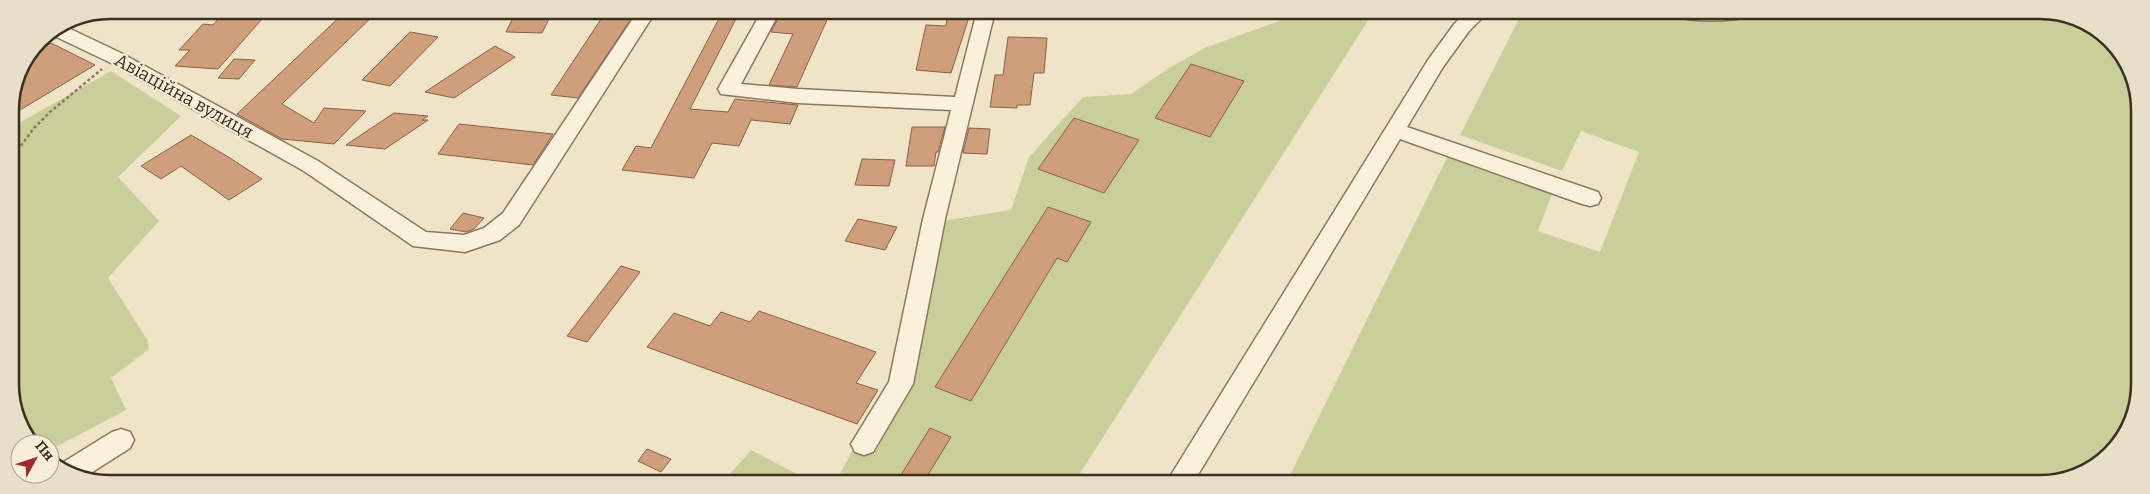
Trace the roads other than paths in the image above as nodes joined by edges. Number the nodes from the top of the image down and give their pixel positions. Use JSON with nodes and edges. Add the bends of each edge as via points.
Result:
{"nodes":[{"id":1,"x":641,"y":19,"type":"edge"},
{"id":2,"x":767,"y":19,"type":"edge"},
{"id":3,"x":984,"y":19,"type":"edge"},
{"id":4,"x":1470,"y":19,"type":"edge"},
{"id":5,"x":62,"y":32,"type":"edge"},
{"id":6,"x":962,"y":104,"type":"junction"},
{"id":7,"x":1395,"y":130,"type":"junction"},
{"id":8,"x":1590,"y":198,"type":"dead end"},
{"id":9,"x":121,"y":440,"type":"dead end"},
{"id":10,"x":864,"y":444,"type":"dead end"},
{"id":11,"x":76,"y":468,"type":"edge"},
{"id":12,"x":1183,"y":475,"type":"edge"}],
"edges":[{"from":1,"to":5,"type":"street","name":"Авіаційна вулиця","via":[[511,219],[492,234],[465,244],[421,240],[311,166],[116,58]]},
{"from":2,"to":6,"type":"street","via":[[728,89],[798,96]]},
{"from":3,"to":6,"type":"street"},
{"from":4,"to":7,"type":"street","via":[[1435,64]]},
{"from":6,"to":10,"type":"street","via":[[934,219],[901,384]]},
{"from":7,"to":8,"type":"street"},
{"from":7,"to":12,"type":"street"},
{"from":9,"to":11,"type":"street"}]}
